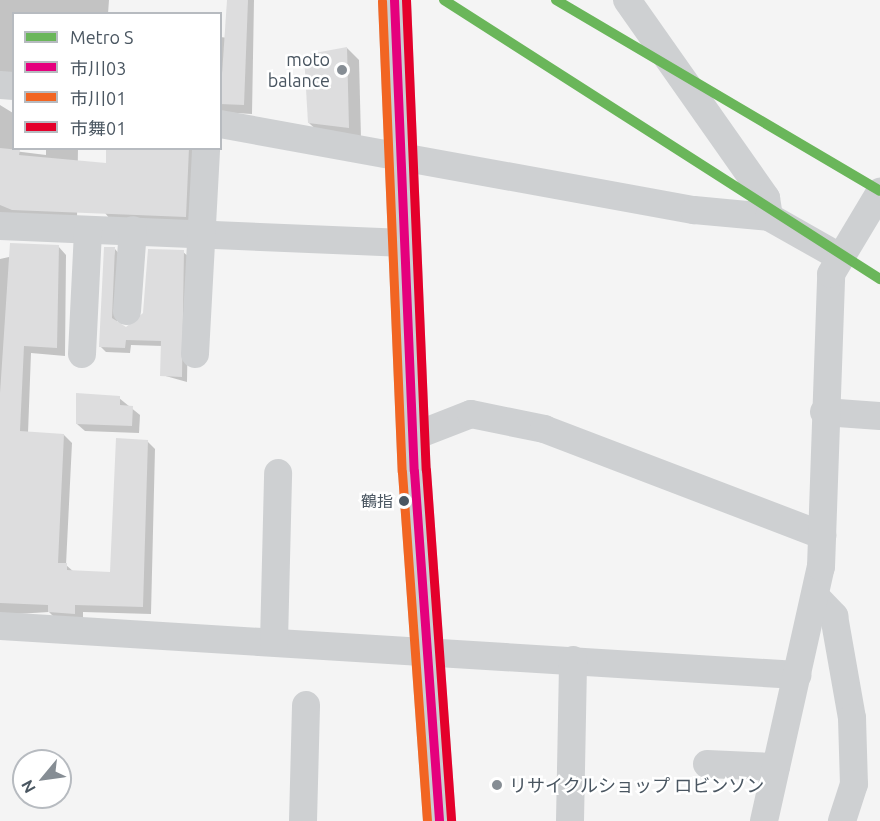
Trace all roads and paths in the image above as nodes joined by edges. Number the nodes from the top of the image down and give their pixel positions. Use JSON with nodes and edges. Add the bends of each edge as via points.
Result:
{"nodes":[{"id":1,"x":394,"y":0,"type":"edge"},
{"id":2,"x":627,"y":0,"type":"edge"},
{"id":3,"x":222,"y":124,"type":"edge"},
{"id":4,"x":206,"y":150,"type":"edge"},
{"id":5,"x":403,"y":153,"type":"junction"},
{"id":6,"x":880,"y":192,"type":"edge"},
{"id":7,"x":769,"y":217,"type":"junction"},
{"id":8,"x":0,"y":226,"type":"edge"},
{"id":9,"x":88,"y":230,"type":"junction"},
{"id":10,"x":133,"y":230,"type":"junction"},
{"id":11,"x":200,"y":236,"type":"junction"},
{"id":12,"x":405,"y":243,"type":"junction"},
{"id":13,"x":838,"y":256,"type":"junction"},
{"id":14,"x":127,"y":311,"type":"dead end"},
{"id":15,"x":82,"y":354,"type":"dead end"},
{"id":16,"x":195,"y":354,"type":"dead end"},
{"id":17,"x":824,"y":412,"type":"junction"},
{"id":18,"x":880,"y":416,"type":"edge"},
{"id":19,"x":412,"y":437,"type":"junction"},
{"id":20,"x":278,"y":473,"type":"dead end"},
{"id":21,"x":822,"y":535,"type":"junction"},
{"id":22,"x":815,"y":596,"type":"junction"},
{"id":23,"x":0,"y":626,"type":"edge"},
{"id":24,"x":274,"y":642,"type":"junction"},
{"id":25,"x":427,"y":650,"type":"junction"},
{"id":26,"x":573,"y":660,"type":"junction"},
{"id":27,"x":798,"y":675,"type":"junction"},
{"id":28,"x":306,"y":705,"type":"dead end"},
{"id":29,"x":707,"y":764,"type":"dead end"},
{"id":30,"x":776,"y":767,"type":"junction"},
{"id":31,"x":303,"y":821,"type":"edge"},
{"id":32,"x":439,"y":821,"type":"edge"},
{"id":33,"x":570,"y":821,"type":"edge"},
{"id":34,"x":764,"y":821,"type":"edge"},
{"id":35,"x":842,"y":821,"type":"edge"}],
"edges":[{"from":1,"to":5,"type":"main road"},
{"from":2,"to":7,"type":"street","via":[[766,198]]},
{"from":3,"to":5,"type":"street"},
{"from":4,"to":11,"type":"street"},
{"from":5,"to":7,"type":"street","via":[[694,210]]},
{"from":5,"to":12,"type":"main road"},
{"from":6,"to":13,"type":"street"},
{"from":7,"to":13,"type":"street"},
{"from":8,"to":9,"type":"street"},
{"from":9,"to":10,"type":"street"},
{"from":9,"to":15,"type":"street"},
{"from":10,"to":11,"type":"street"},
{"from":10,"to":14,"type":"street"},
{"from":11,"to":12,"type":"street"},
{"from":11,"to":16,"type":"street"},
{"from":12,"to":19,"type":"main road"},
{"from":13,"to":17,"type":"street","via":[[827,302]]},
{"from":17,"to":18,"type":"street"},
{"from":17,"to":21,"type":"street"},
{"from":19,"to":21,"type":"street","via":[[471,414],[544,429]]},
{"from":19,"to":25,"type":"main road"},
{"from":20,"to":24,"type":"street"},
{"from":21,"to":22,"type":"street"},
{"from":22,"to":27,"type":"street"},
{"from":22,"to":35,"type":"street","via":[[834,616],[852,718],[854,784]]},
{"from":23,"to":24,"type":"street"},
{"from":24,"to":25,"type":"street"},
{"from":25,"to":26,"type":"street"},
{"from":25,"to":32,"type":"main road"},
{"from":26,"to":27,"type":"street"},
{"from":26,"to":33,"type":"street"},
{"from":27,"to":30,"type":"street"},
{"from":28,"to":31,"type":"street"},
{"from":29,"to":30,"type":"street"},
{"from":30,"to":34,"type":"street"}]}
